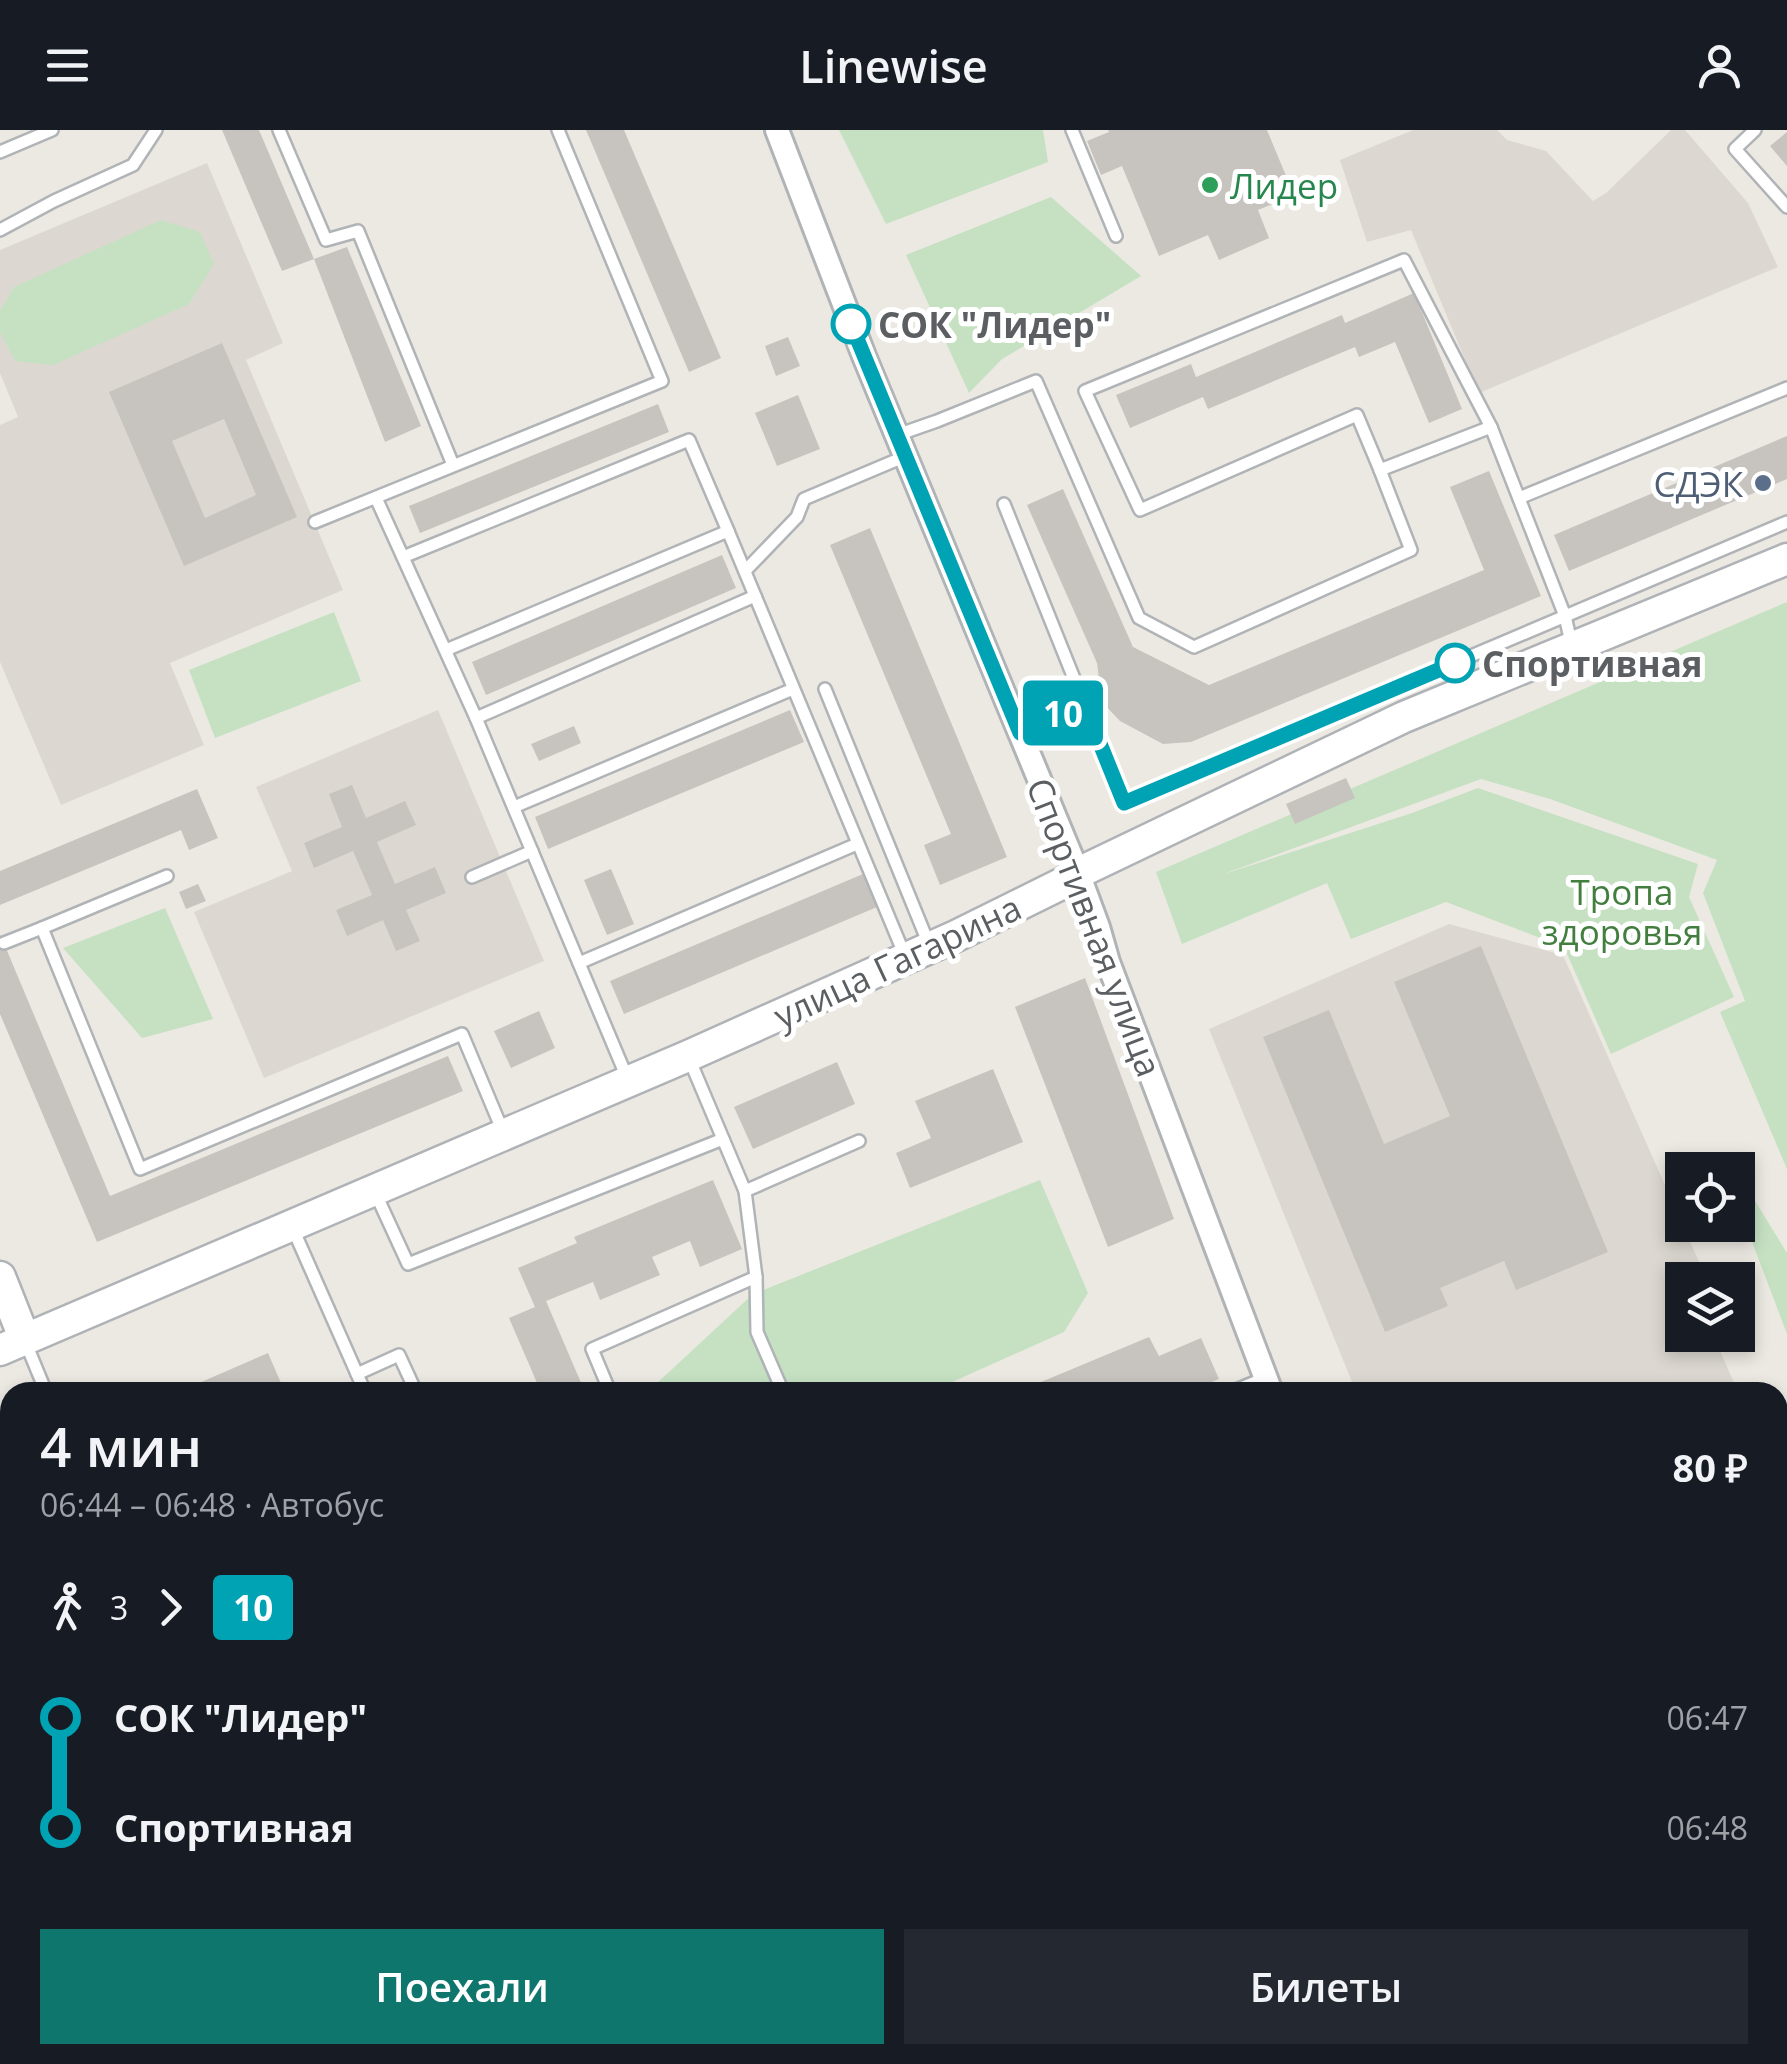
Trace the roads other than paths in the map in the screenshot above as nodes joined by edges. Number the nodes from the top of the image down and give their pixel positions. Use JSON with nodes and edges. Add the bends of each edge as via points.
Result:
{"nodes":[{"id":1,"x":52,"y":130,"type":"edge"},
{"id":2,"x":156,"y":130,"type":"edge"},
{"id":3,"x":279,"y":130,"type":"edge"},
{"id":4,"x":558,"y":130,"type":"edge"},
{"id":5,"x":777,"y":130,"type":"edge"},
{"id":6,"x":1072,"y":130,"type":"edge"},
{"id":7,"x":1755,"y":130,"type":"edge"},
{"id":8,"x":0,"y":152,"type":"edge"},
{"id":9,"x":1787,"y":207,"type":"edge"},
{"id":10,"x":0,"y":230,"type":"edge"},
{"id":11,"x":1116,"y":236,"type":"dead end"},
{"id":12,"x":1787,"y":388,"type":"edge"},
{"id":13,"x":1491,"y":427,"type":"junction"},
{"id":14,"x":901,"y":446,"type":"junction"},
{"id":15,"x":454,"y":465,"type":"junction"},
{"id":16,"x":1380,"y":470,"type":"junction"},
{"id":17,"x":376,"y":498,"type":"junction"},
{"id":18,"x":1518,"y":498,"type":"junction"},
{"id":19,"x":1004,"y":504,"type":"dead end"},
{"id":20,"x":315,"y":522,"type":"dead end"},
{"id":21,"x":1787,"y":522,"type":"edge"},
{"id":22,"x":728,"y":531,"type":"junction"},
{"id":23,"x":404,"y":557,"type":"junction"},
{"id":24,"x":1787,"y":559,"type":"edge"},
{"id":25,"x":745,"y":571,"type":"junction"},
{"id":26,"x":755,"y":596,"type":"junction"},
{"id":27,"x":1565,"y":616,"type":"junction"},
{"id":28,"x":1572,"y":647,"type":"junction"},
{"id":29,"x":446,"y":650,"type":"junction"},
{"id":30,"x":794,"y":689,"type":"junction"},
{"id":31,"x":824,"y":689,"type":"dead end"},
{"id":32,"x":1084,"y":704,"type":"junction"},
{"id":33,"x":476,"y":718,"type":"junction"},
{"id":34,"x":1020,"y":733,"type":"junction"},
{"id":35,"x":514,"y":807,"type":"junction"},
{"id":36,"x":856,"y":844,"type":"junction"},
{"id":37,"x":532,"y":851,"type":"junction"},
{"id":38,"x":1078,"y":873,"type":"junction"},
{"id":39,"x":168,"y":876,"type":"dead end"},
{"id":40,"x":472,"y":877,"type":"dead end"},
{"id":41,"x":42,"y":928,"type":"junction"},
{"id":42,"x":4,"y":944,"type":"dead end"},
{"id":43,"x":918,"y":953,"type":"junction"},
{"id":44,"x":579,"y":962,"type":"junction"},
{"id":45,"x":688,"y":1056,"type":"junction"},
{"id":46,"x":628,"y":1080,"type":"junction"},
{"id":47,"x":504,"y":1134,"type":"junction"},
{"id":48,"x":723,"y":1139,"type":"junction"},
{"id":49,"x":859,"y":1141,"type":"dead end"},
{"id":50,"x":374,"y":1190,"type":"junction"},
{"id":51,"x":745,"y":1192,"type":"junction"},
{"id":52,"x":291,"y":1225,"type":"junction"},
{"id":53,"x":0,"y":1277,"type":"edge"},
{"id":54,"x":756,"y":1277,"type":"junction"},
{"id":55,"x":12,"y":1345,"type":"edge"},
{"id":56,"x":357,"y":1374,"type":"junction"},
{"id":57,"x":39,"y":1382,"type":"edge"},
{"id":58,"x":361,"y":1382,"type":"edge"},
{"id":59,"x":411,"y":1382,"type":"edge"},
{"id":60,"x":606,"y":1382,"type":"edge"},
{"id":61,"x":779,"y":1382,"type":"edge"},
{"id":62,"x":1267,"y":1382,"type":"edge"}],
"edges":[{"from":1,"to":8,"type":"lane"},
{"from":2,"to":10,"type":"lane","via":[[133,165]]},
{"from":3,"to":15,"type":"lane","via":[[326,240],[358,230]]},
{"from":4,"to":15,"type":"lane","via":[[662,381]]},
{"from":5,"to":14,"type":"street","name":"Спортивная улица"},
{"from":6,"to":11,"type":"lane"},
{"from":7,"to":9,"type":"lane","via":[[1735,149]]},
{"from":12,"to":18,"type":"lane"},
{"from":13,"to":16,"type":"lane"},
{"from":13,"to":16,"type":"lane","via":[[1404,260],[1085,391],[1140,510],[1356,415]]},
{"from":13,"to":18,"type":"lane"},
{"from":14,"to":16,"type":"lane","via":[[938,422],[1036,381],[1138,618],[1194,648],[1411,550]]},
{"from":14,"to":25,"type":"lane","via":[[804,499],[797,517]]},
{"from":14,"to":34,"type":"street","name":"Спортивная улица"},
{"from":15,"to":17,"type":"lane"},
{"from":17,"to":20,"type":"lane"},
{"from":17,"to":23,"type":"lane"},
{"from":18,"to":27,"type":"lane"},
{"from":19,"to":32,"type":"lane"},
{"from":21,"to":27,"type":"lane"},
{"from":22,"to":23,"type":"lane","via":[[689,440]]},
{"from":22,"to":25,"type":"lane"},
{"from":22,"to":29,"type":"lane"},
{"from":23,"to":29,"type":"lane"},
{"from":24,"to":28,"type":"street","name":"улица Гагарина"},
{"from":25,"to":26,"type":"lane"},
{"from":26,"to":30,"type":"lane"},
{"from":26,"to":33,"type":"lane"},
{"from":27,"to":28,"type":"lane"},
{"from":27,"to":32,"type":"lane","via":[[1124,803]]},
{"from":28,"to":38,"type":"street","name":"улица Гагарина","via":[[1404,717]]},
{"from":29,"to":33,"type":"lane"},
{"from":30,"to":35,"type":"lane"},
{"from":30,"to":36,"type":"lane"},
{"from":31,"to":43,"type":"lane"},
{"from":32,"to":34,"type":"lane"},
{"from":33,"to":35,"type":"lane"},
{"from":34,"to":38,"type":"street","name":"Спортивная улица"},
{"from":35,"to":37,"type":"lane"},
{"from":36,"to":43,"type":"lane"},
{"from":36,"to":44,"type":"lane"},
{"from":37,"to":40,"type":"lane"},
{"from":37,"to":44,"type":"lane"},
{"from":38,"to":43,"type":"street","name":"улица Гагарина"},
{"from":38,"to":62,"type":"street","name":"Спортивная улица"},
{"from":39,"to":41,"type":"lane"},
{"from":41,"to":42,"type":"lane"},
{"from":41,"to":47,"type":"lane","via":[[140,1169],[462,1034]]},
{"from":43,"to":45,"type":"street","name":"улица Гагарина"},
{"from":44,"to":46,"type":"lane"},
{"from":45,"to":46,"type":"street","name":"улица Гагарина"},
{"from":45,"to":48,"type":"lane"},
{"from":46,"to":47,"type":"street","name":"улица Гагарина"},
{"from":47,"to":50,"type":"street","name":"улица Гагарина"},
{"from":48,"to":50,"type":"lane","via":[[408,1264]]},
{"from":48,"to":51,"type":"lane"},
{"from":49,"to":51,"type":"lane"},
{"from":50,"to":52,"type":"street","name":"улица Гагарина"},
{"from":51,"to":54,"type":"lane"},
{"from":52,"to":55,"type":"street","name":"улица Гагарина"},
{"from":52,"to":56,"type":"lane"},
{"from":53,"to":55,"type":"street"},
{"from":54,"to":60,"type":"lane","via":[[592,1350]]},
{"from":54,"to":61,"type":"lane","via":[[757,1332]]},
{"from":55,"to":57,"type":"lane"},
{"from":56,"to":58,"type":"lane"},
{"from":56,"to":59,"type":"lane","via":[[399,1355]]}]}
